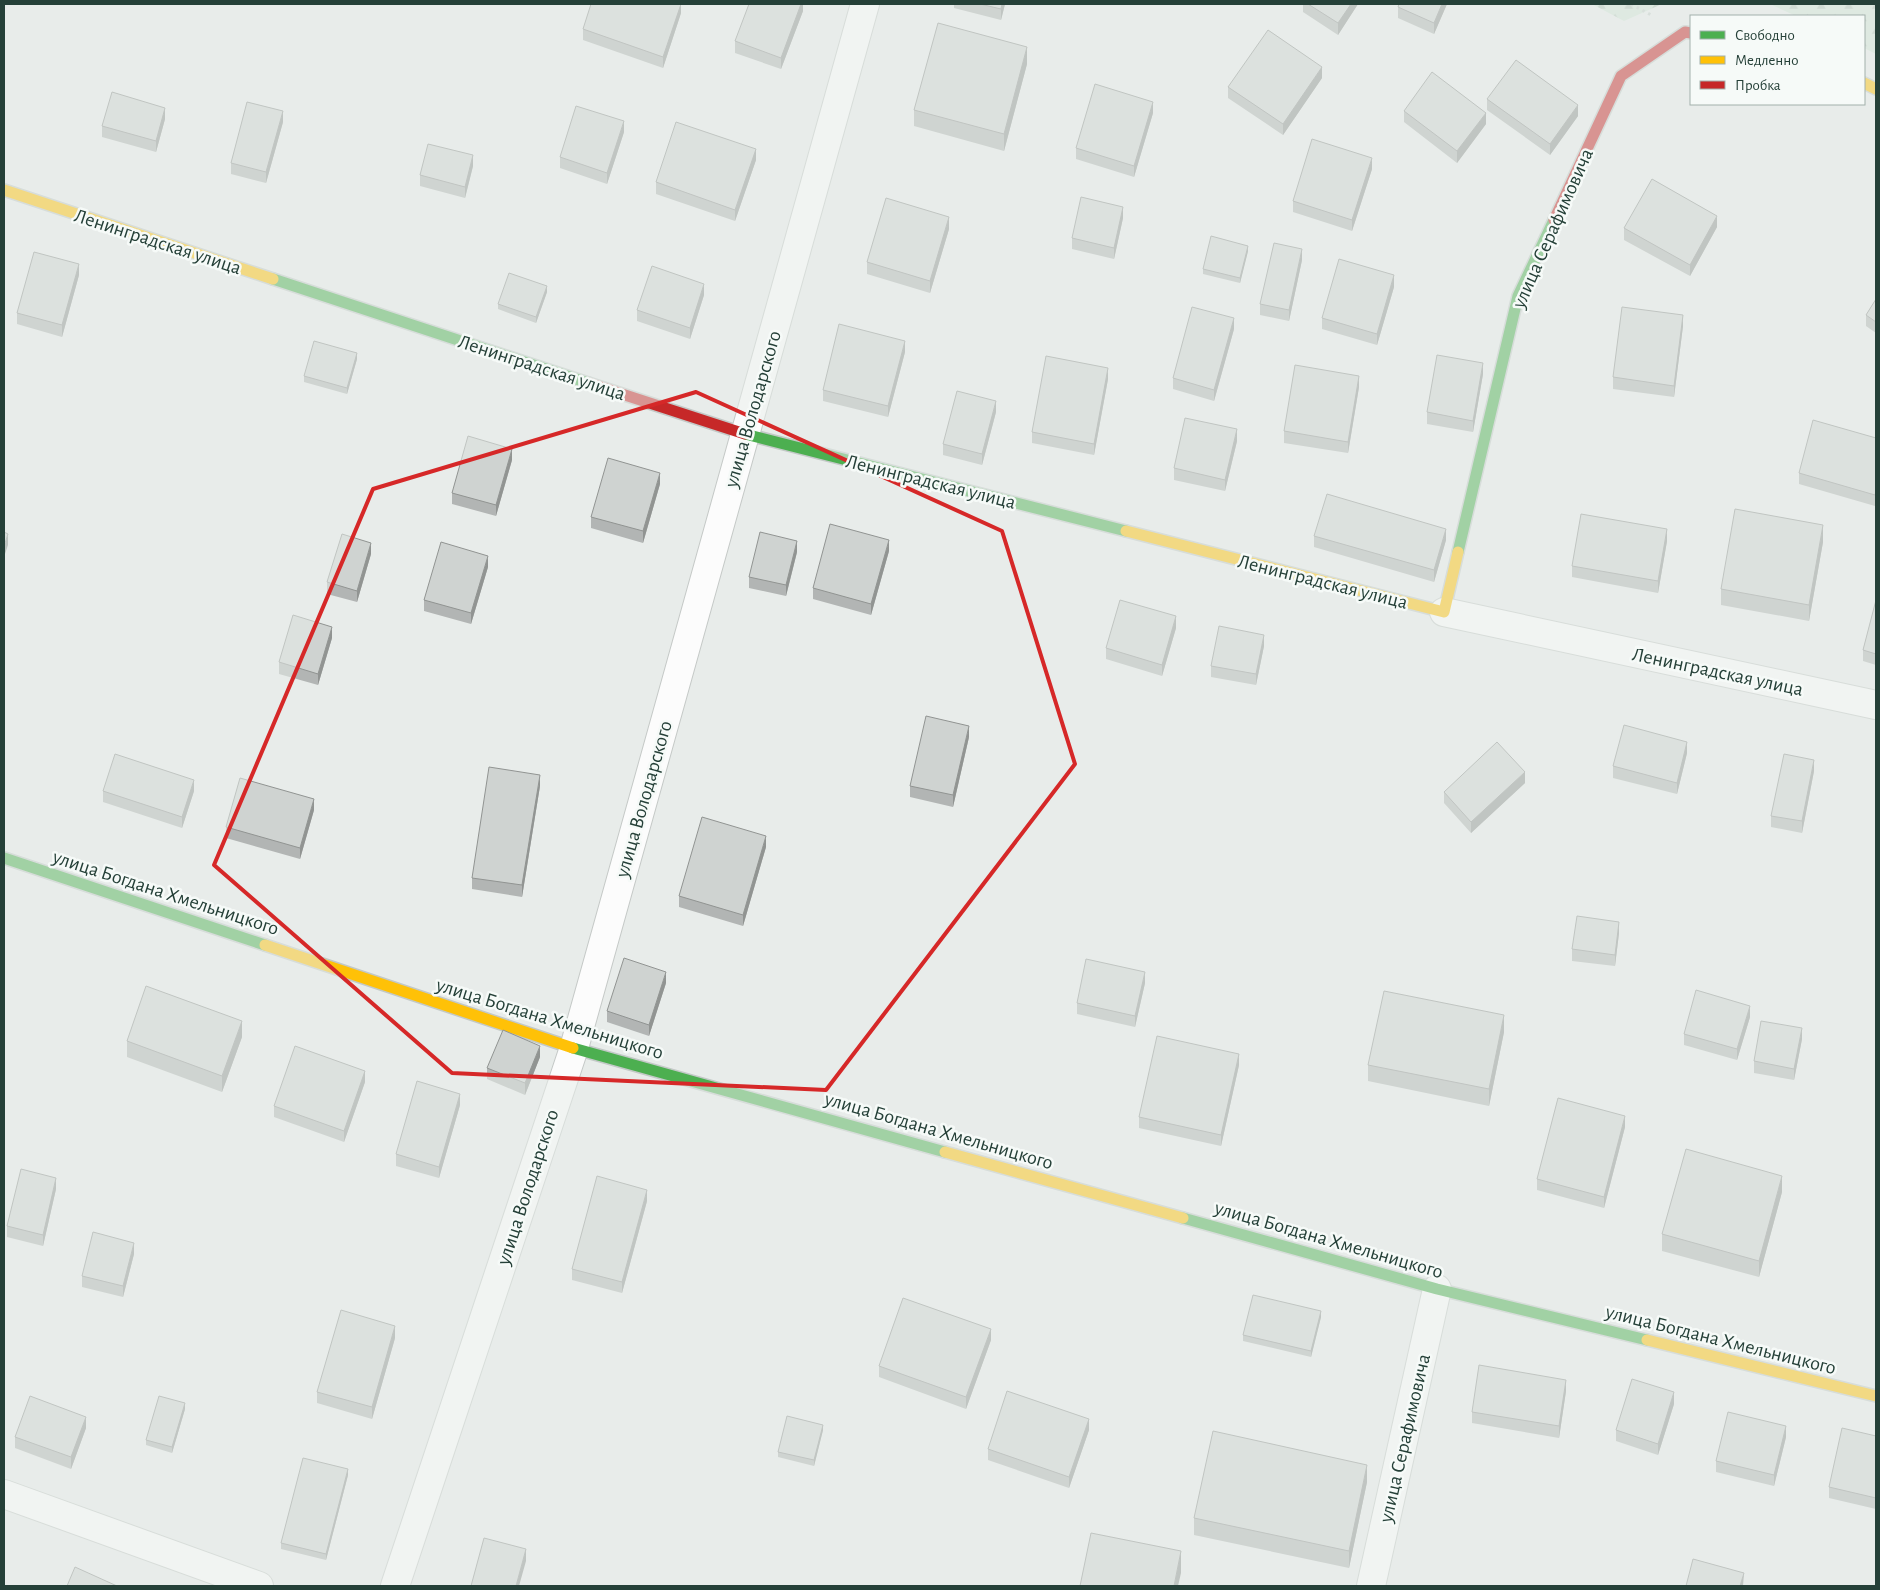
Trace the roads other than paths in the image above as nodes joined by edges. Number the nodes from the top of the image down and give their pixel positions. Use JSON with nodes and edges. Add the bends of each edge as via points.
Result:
{"nodes":[{"id":1,"x":865,"y":4,"type":"edge"},
{"id":2,"x":1690,"y":33,"type":"edge"},
{"id":3,"x":4,"y":190,"type":"edge"},
{"id":4,"x":744,"y":434,"type":"junction"},
{"id":5,"x":1444,"y":612,"type":"junction"},
{"id":6,"x":1876,"y":705,"type":"edge"},
{"id":7,"x":4,"y":858,"type":"edge"},
{"id":8,"x":574,"y":1048,"type":"junction"},
{"id":9,"x":1438,"y":1289,"type":"junction"},
{"id":10,"x":1876,"y":1396,"type":"edge"},
{"id":11,"x":4,"y":1494,"type":"edge"},
{"id":12,"x":259,"y":1586,"type":"edge"},
{"id":13,"x":395,"y":1586,"type":"edge"},
{"id":14,"x":1371,"y":1586,"type":"edge"}],
"edges":[{"from":1,"to":4,"type":"street","name":"улица Володарского"},
{"from":2,"to":5,"type":"street","name":"улица Серафимовича","via":[[1685,32],[1621,76],[1518,296]]},
{"from":3,"to":4,"type":"street","name":"Ленинградская улица"},
{"from":4,"to":5,"type":"street","name":"Ленинградская улица"},
{"from":4,"to":8,"type":"street","name":"улица Володарского"},
{"from":5,"to":6,"type":"street","name":"Ленинградская улица"},
{"from":7,"to":8,"type":"street","name":"улица Богдана Хмельницкого"},
{"from":8,"to":9,"type":"street","name":"улица Богдана Хмельницкого"},
{"from":8,"to":13,"type":"street","name":"улица Володарского"},
{"from":9,"to":10,"type":"street","name":"улица Богдана Хмельницкого"},
{"from":9,"to":14,"type":"street","name":"улица Серафимовича"},
{"from":11,"to":12,"type":"street"}]}
